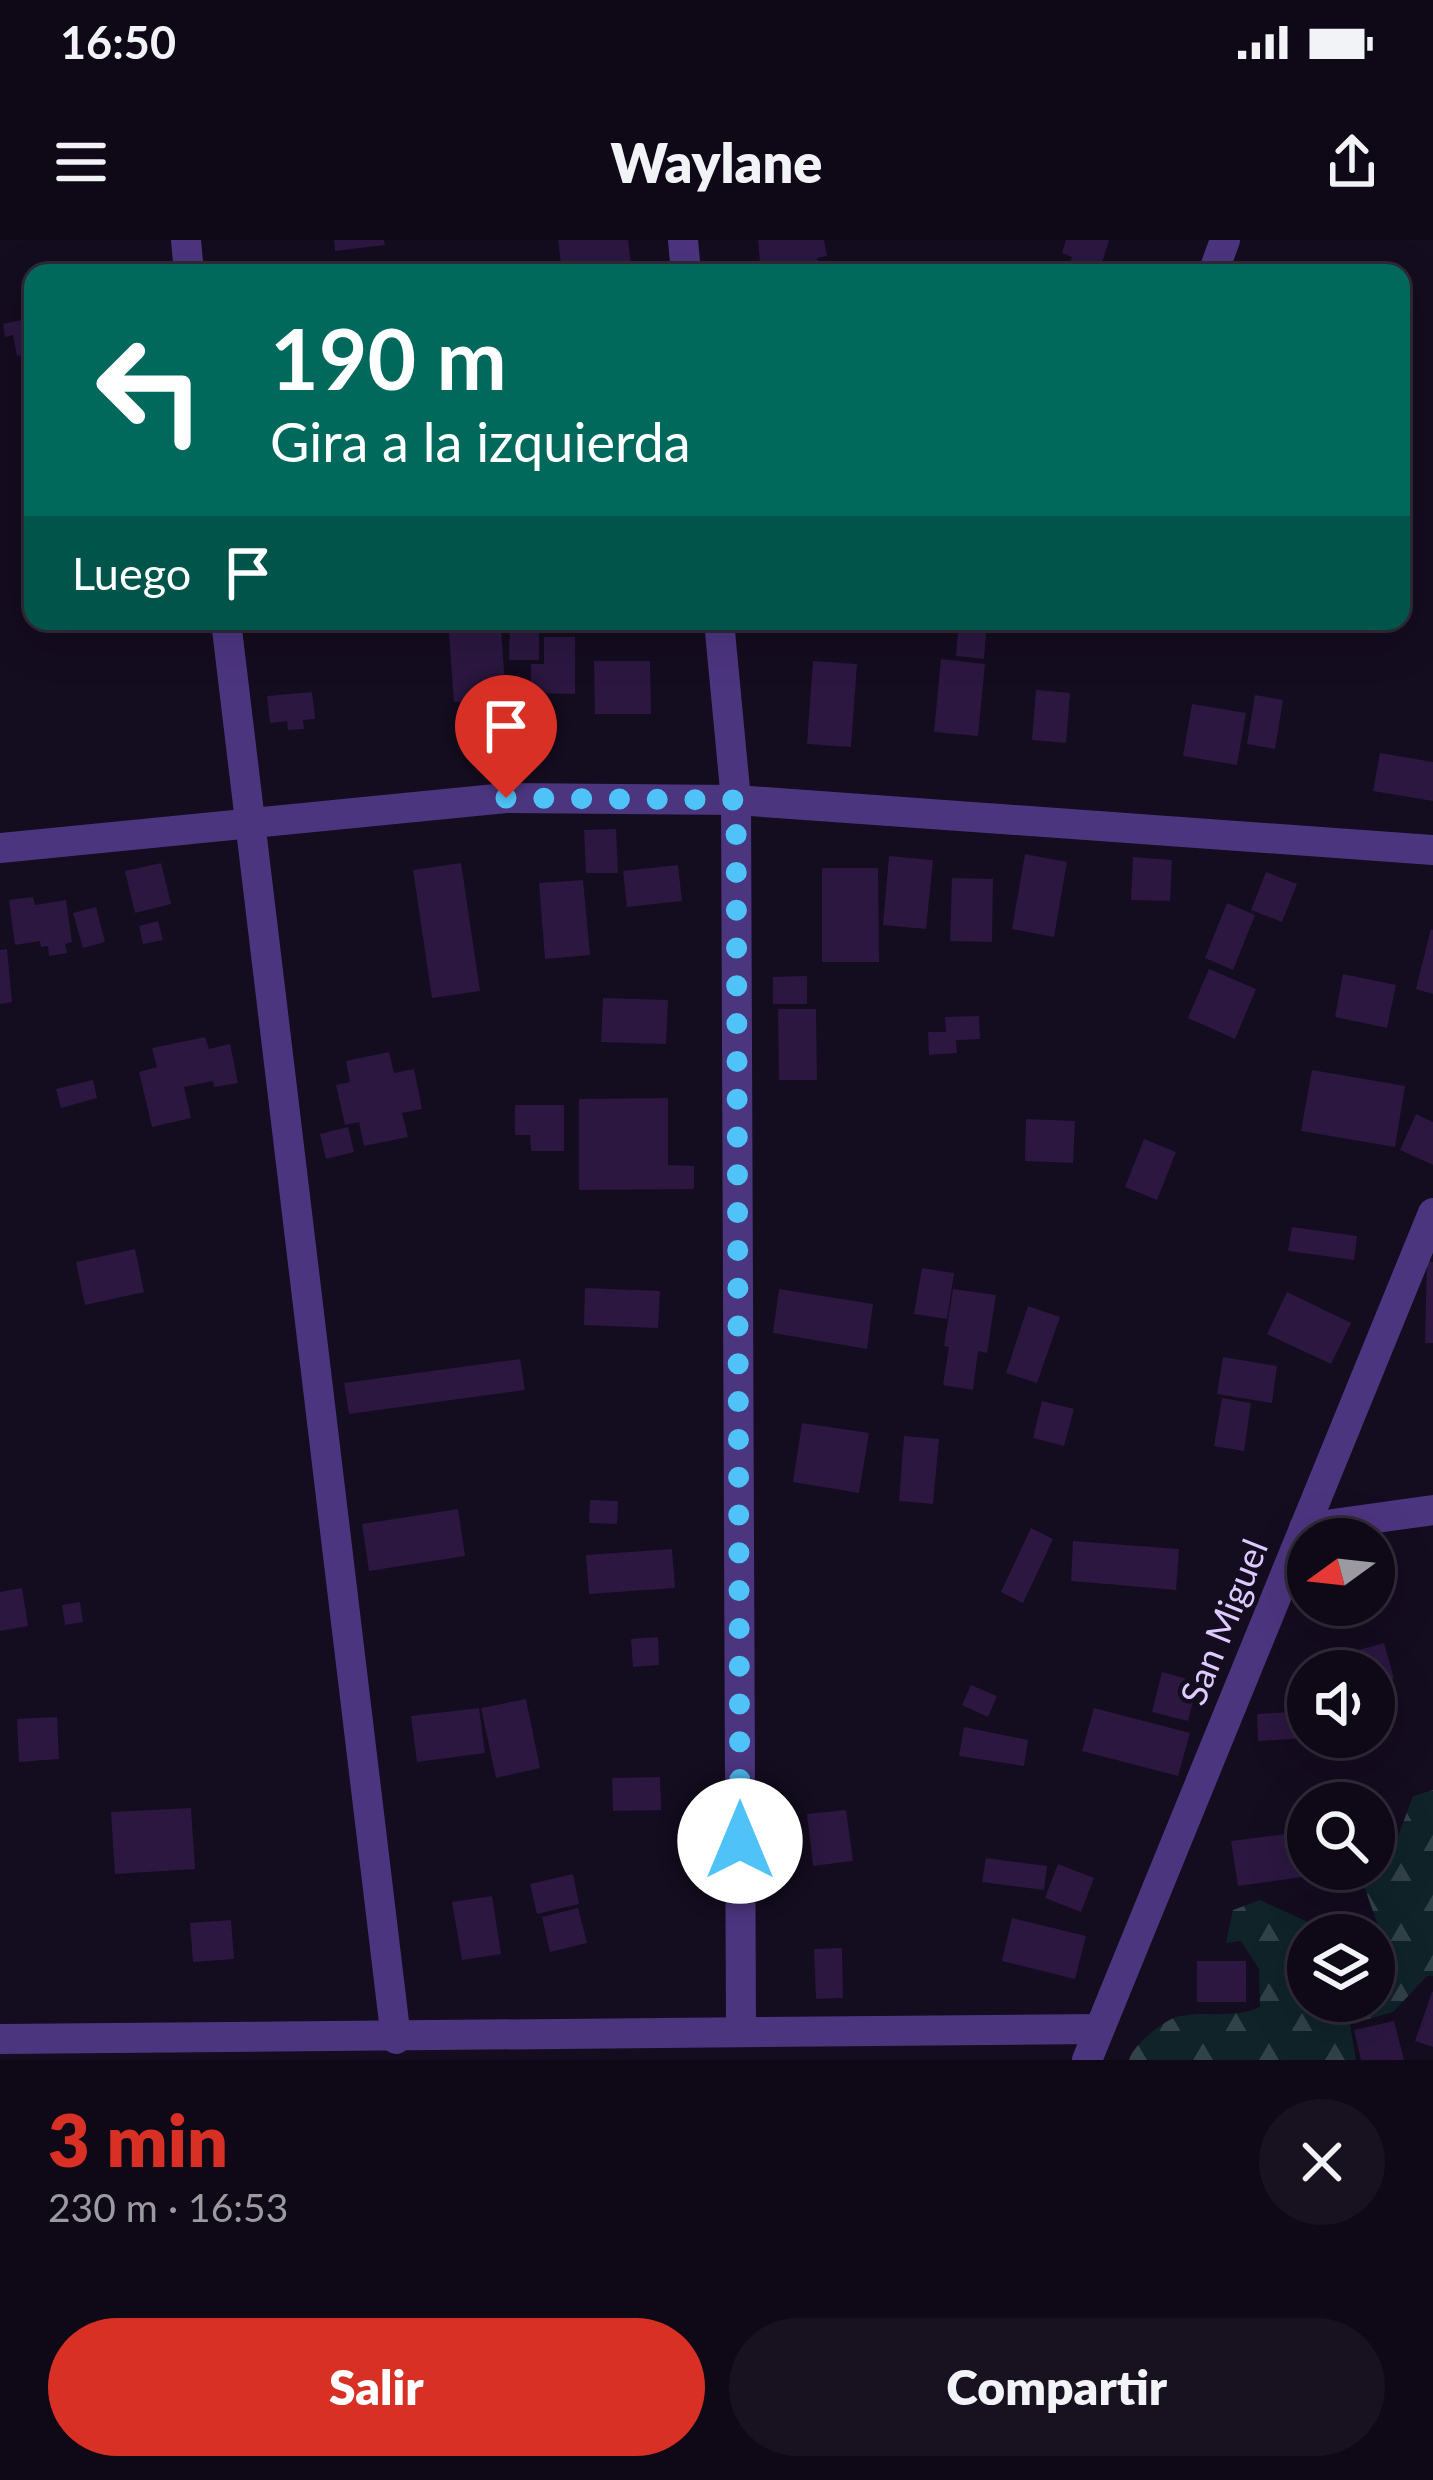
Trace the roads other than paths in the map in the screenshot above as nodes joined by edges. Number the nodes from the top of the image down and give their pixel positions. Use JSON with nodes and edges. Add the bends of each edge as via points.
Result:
{"nodes":[{"id":1,"x":227,"y":630,"type":"edge"},
{"id":2,"x":720,"y":630,"type":"edge"},
{"id":3,"x":736,"y":800,"type":"junction"},
{"id":4,"x":248,"y":824,"type":"junction"},
{"id":5,"x":0,"y":848,"type":"edge"},
{"id":6,"x":1433,"y":850,"type":"edge"},
{"id":7,"x":1433,"y":1213,"type":"edge"},
{"id":8,"x":1433,"y":1510,"type":"edge"},
{"id":9,"x":1308,"y":1518,"type":"edge"},
{"id":10,"x":1376,"y":1518,"type":"edge"},
{"id":11,"x":1287,"y":1570,"type":"edge"},
{"id":12,"x":1100,"y":2029,"type":"junction"},
{"id":13,"x":741,"y":2031,"type":"junction"},
{"id":14,"x":0,"y":2039,"type":"edge"},
{"id":15,"x":396,"y":2039,"type":"junction"},
{"id":16,"x":1087,"y":2060,"type":"edge"}],
"edges":[{"from":1,"to":4,"type":"street"},
{"from":2,"to":3,"type":"street"},
{"from":3,"to":4,"type":"street","via":[[506,798]]},
{"from":3,"to":6,"type":"street"},
{"from":3,"to":13,"type":"street"},
{"from":4,"to":5,"type":"street"},
{"from":4,"to":15,"type":"street"},
{"from":7,"to":9,"type":"street","name":"San Miguel"},
{"from":8,"to":10,"type":"street"},
{"from":11,"to":12,"type":"street","name":"San Miguel"},
{"from":12,"to":13,"type":"street"},
{"from":12,"to":16,"type":"street","name":"San Miguel"},
{"from":13,"to":15,"type":"street"},
{"from":14,"to":15,"type":"street"}]}
